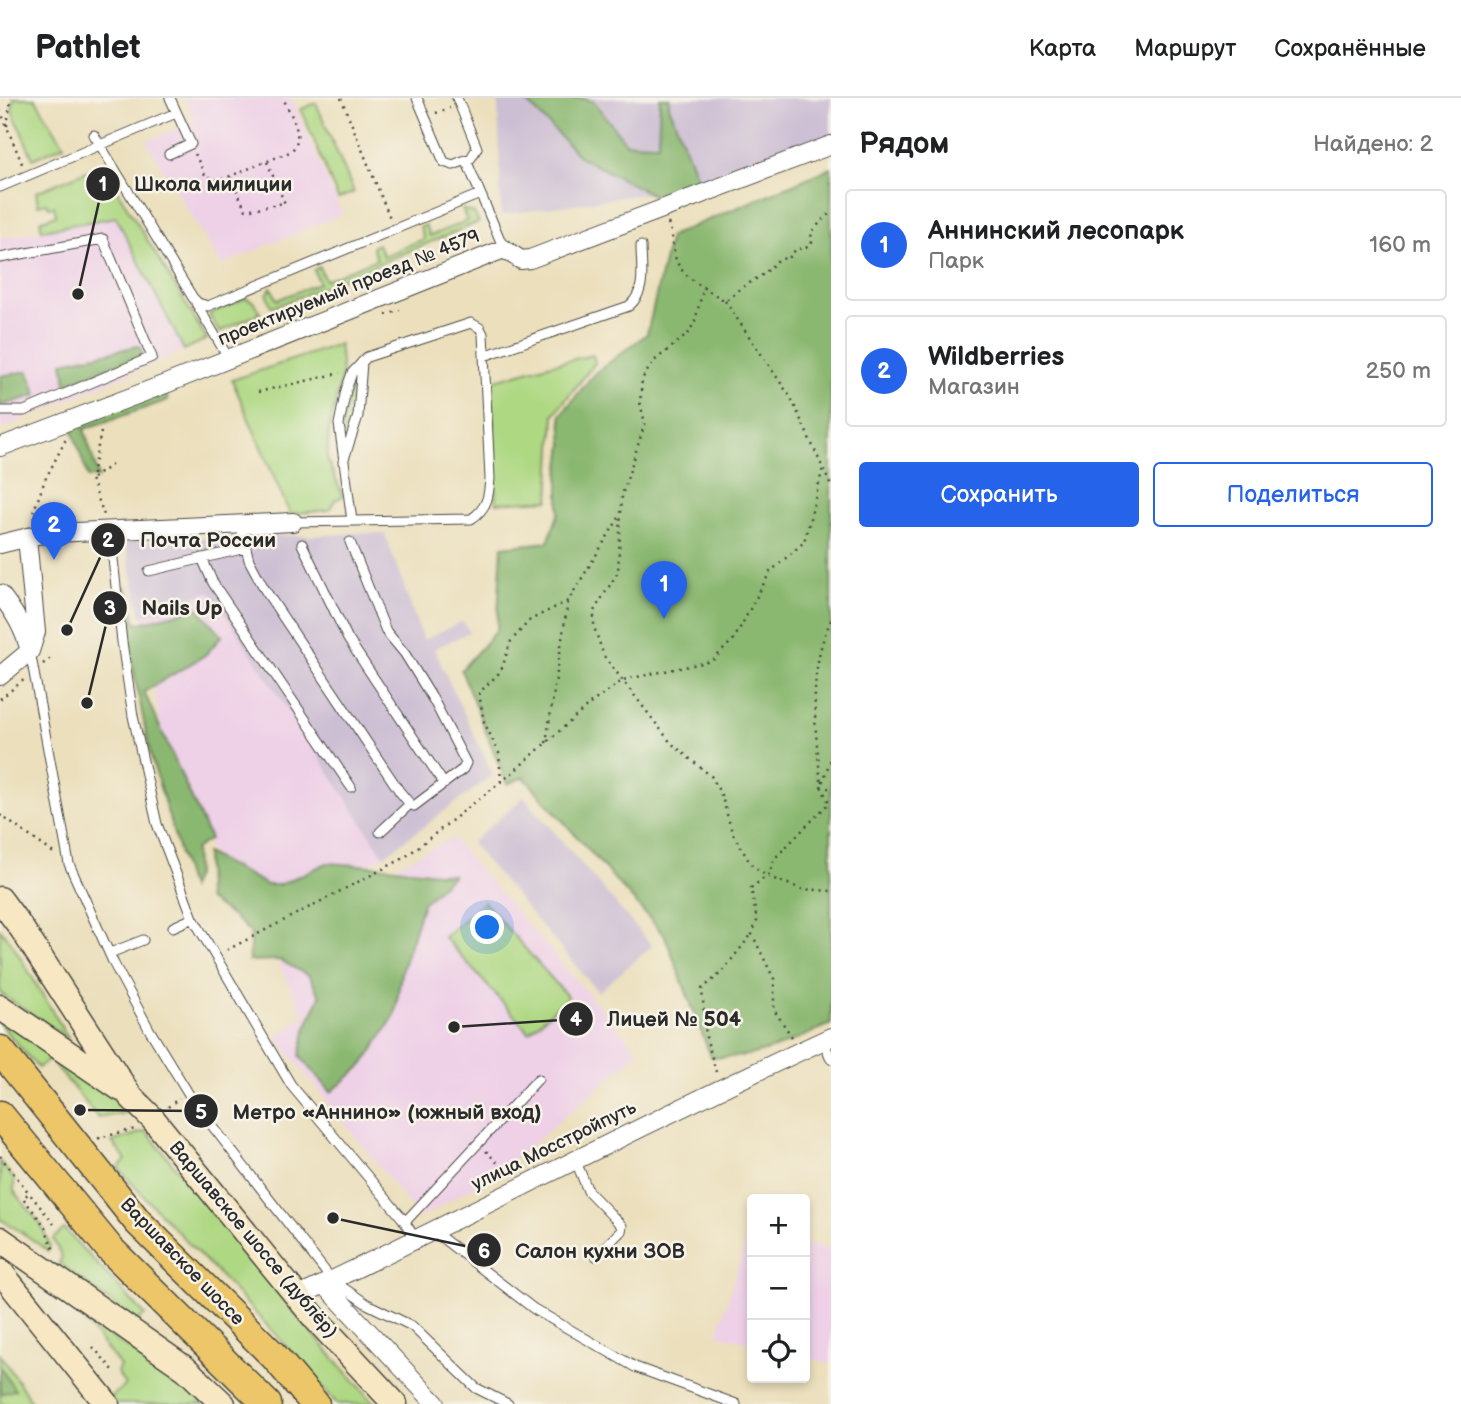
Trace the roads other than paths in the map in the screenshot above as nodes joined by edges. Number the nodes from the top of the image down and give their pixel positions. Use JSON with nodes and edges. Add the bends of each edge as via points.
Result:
{"nodes":[{"id":1,"x":170,"y":98,"type":"edge"},
{"id":2,"x":418,"y":98,"type":"edge"},
{"id":3,"x":457,"y":98,"type":"edge"},
{"id":4,"x":176,"y":113,"type":"junction"},
{"id":5,"x":94,"y":135,"type":"dead end"},
{"id":6,"x":831,"y":145,"type":"edge"},
{"id":7,"x":100,"y":146,"type":"junction"},
{"id":8,"x":169,"y":154,"type":"dead end"},
{"id":9,"x":466,"y":160,"type":"junction"},
{"id":10,"x":0,"y":187,"type":"edge"},
{"id":11,"x":480,"y":194,"type":"junction"},
{"id":12,"x":641,"y":246,"type":"dead end"},
{"id":13,"x":504,"y":249,"type":"junction"},
{"id":14,"x":0,"y":258,"type":"edge"},
{"id":15,"x":193,"y":298,"type":"junction"},
{"id":16,"x":484,"y":356,"type":"junction"},
{"id":17,"x":229,"y":359,"type":"junction"},
{"id":18,"x":362,"y":362,"type":"junction"},
{"id":19,"x":0,"y":411,"type":"edge"},
{"id":20,"x":0,"y":446,"type":"edge"},
{"id":21,"x":343,"y":463,"type":"junction"},
{"id":22,"x":352,"y":521,"type":"junction"},
{"id":23,"x":293,"y":522,"type":"joint"},
{"id":24,"x":240,"y":524,"type":"junction"},
{"id":25,"x":110,"y":531,"type":"junction"},
{"id":26,"x":32,"y":536,"type":"junction"},
{"id":27,"x":350,"y":542,"type":"dead end"},
{"id":28,"x":0,"y":544,"type":"edge"},
{"id":29,"x":302,"y":544,"type":"dead end"},
{"id":30,"x":246,"y":548,"type":"junction"},
{"id":31,"x":202,"y":558,"type":"junction"},
{"id":32,"x":149,"y":571,"type":"dead end"},
{"id":33,"x":0,"y":594,"type":"edge"},
{"id":34,"x":31,"y":641,"type":"junction"},
{"id":35,"x":0,"y":667,"type":"edge"},
{"id":36,"x":0,"y":676,"type":"edge"},
{"id":37,"x":444,"y":784,"type":"junction"},
{"id":38,"x":351,"y":787,"type":"dead end"},
{"id":39,"x":410,"y":804,"type":"junction"},
{"id":40,"x":380,"y":832,"type":"dead end"},
{"id":41,"x":0,"y":899,"type":"edge"},
{"id":42,"x":193,"y":918,"type":"junction"},
{"id":43,"x":173,"y":927,"type":"dead end"},
{"id":44,"x":143,"y":940,"type":"dead end"},
{"id":45,"x":110,"y":953,"type":"junction"},
{"id":46,"x":0,"y":1007,"type":"edge"},
{"id":47,"x":827,"y":1039,"type":"edge"},
{"id":48,"x":0,"y":1050,"type":"edge"},
{"id":49,"x":831,"y":1059,"type":"edge"},
{"id":50,"x":538,"y":1079,"type":"dead end"},
{"id":51,"x":130,"y":1096,"type":"junction"},
{"id":52,"x":0,"y":1115,"type":"edge"},
{"id":53,"x":575,"y":1158,"type":"junction"},
{"id":54,"x":405,"y":1222,"type":"junction"},
{"id":55,"x":433,"y":1231,"type":"junction"},
{"id":56,"x":0,"y":1238,"type":"edge"},
{"id":57,"x":416,"y":1240,"type":"junction"},
{"id":58,"x":596,"y":1256,"type":"dead end"},
{"id":59,"x":0,"y":1271,"type":"edge"},
{"id":60,"x":328,"y":1282,"type":"junction"},
{"id":61,"x":297,"y":1297,"type":"junction"},
{"id":62,"x":107,"y":1404,"type":"edge"},
{"id":63,"x":223,"y":1404,"type":"edge"},
{"id":64,"x":267,"y":1404,"type":"edge"},
{"id":65,"x":315,"y":1404,"type":"edge"},
{"id":66,"x":395,"y":1404,"type":"edge"},
{"id":67,"x":436,"y":1404,"type":"edge"},
{"id":68,"x":508,"y":1404,"type":"edge"},
{"id":69,"x":736,"y":1404,"type":"edge"}],
"edges":[{"from":1,"to":4,"type":"lane"},
{"from":2,"to":9,"type":"lane","via":[[444,162],[453,165]]},
{"from":3,"to":9,"type":"lane","via":[[477,145]]},
{"from":4,"to":7,"type":"lane"},
{"from":4,"to":8,"type":"lane","via":[[191,144]]},
{"from":5,"to":7,"type":"lane"},
{"from":6,"to":13,"type":"street","name":"проектируемый проезд № 4579","via":[[530,260],[521,260]]},
{"from":7,"to":10,"type":"lane"},
{"from":7,"to":15,"type":"lane"},
{"from":9,"to":11,"type":"lane"},
{"from":11,"to":13,"type":"lane"},
{"from":11,"to":15,"type":"lane","via":[[216,304],[202,305]]},
{"from":12,"to":16,"type":"lane","via":[[641,292],[629,306]]},
{"from":13,"to":17,"type":"street","name":"проектируемый проезд № 4579"},
{"from":14,"to":19,"type":"lane","via":[[103,239],[152,357],[24,411]]},
{"from":15,"to":17,"type":"lane"},
{"from":16,"to":18,"type":"lane","via":[[483,334],[471,323],[379,352]]},
{"from":16,"to":22,"type":"lane","via":[[490,478],[484,509],[471,519]]},
{"from":17,"to":20,"type":"street","name":"проектируемый проезд № 4579"},
{"from":18,"to":21,"type":"lane","via":[[358,416]]},
{"from":18,"to":21,"type":"lane","via":[[346,390],[339,424]]},
{"from":21,"to":22,"type":"lane"},
{"from":22,"to":23,"type":"lane"},
{"from":23,"to":24,"type":"street"},
{"from":24,"to":25,"type":"street"},
{"from":24,"to":30,"type":"lane"},
{"from":25,"to":26,"type":"street"},
{"from":25,"to":42,"type":"lane","via":[[122,642],[157,824]]},
{"from":26,"to":28,"type":"street"},
{"from":26,"to":34,"type":"street"},
{"from":27,"to":37,"type":"lane","via":[[386,631],[434,701],[466,763]]},
{"from":29,"to":37,"type":"lane","via":[[348,639]]},
{"from":30,"to":31,"type":"lane"},
{"from":30,"to":39,"type":"lane","via":[[265,590]]},
{"from":31,"to":32,"type":"lane"},
{"from":31,"to":38,"type":"lane","via":[[213,583]]},
{"from":33,"to":34,"type":"street"},
{"from":34,"to":35,"type":"lane"},
{"from":34,"to":36,"type":"street"},
{"from":34,"to":45,"type":"lane","via":[[69,864]]},
{"from":37,"to":39,"type":"lane","via":[[419,803]]},
{"from":39,"to":40,"type":"lane"},
{"from":41,"to":51,"type":"main road","name":"Варшавское шоссе (дублёр)"},
{"from":42,"to":43,"type":"lane"},
{"from":42,"to":54,"type":"lane","via":[[291,1085]]},
{"from":44,"to":45,"type":"lane"},
{"from":45,"to":60,"type":"lane","via":[[187,1091]]},
{"from":46,"to":51,"type":"main road"},
{"from":47,"to":49,"type":"lane"},
{"from":47,"to":53,"type":"street","name":"улица Мосстройпуть"},
{"from":48,"to":65,"type":"main road","name":"Варшавское шоссе","via":[[138,1222],[274,1356]]},
{"from":50,"to":54,"type":"lane"},
{"from":51,"to":61,"type":"main road","name":"Варшавское шоссе (дублёр)"},
{"from":52,"to":64,"type":"main road","name":"Варшавское шоссе","via":[[110,1249]]},
{"from":53,"to":55,"type":"street","name":"улица Мосстройпуть"},
{"from":53,"to":58,"type":"lane","via":[[587,1191],[622,1226]]},
{"from":54,"to":57,"type":"lane"},
{"from":55,"to":57,"type":"street","name":"улица Мосстройпуть"},
{"from":55,"to":69,"type":"lane","via":[[534,1309],[635,1367],[690,1393]]},
{"from":56,"to":63,"type":"main road","via":[[186,1369]]},
{"from":57,"to":60,"type":"street","name":"улица Мосстройпуть"},
{"from":59,"to":62,"type":"main road"},
{"from":60,"to":61,"type":"street","name":"улица Мосстройпуть"},
{"from":60,"to":67,"type":"street"},
{"from":60,"to":68,"type":"lane","via":[[412,1326],[476,1388]]},
{"from":61,"to":66,"type":"main road","name":"Варшавское шоссе (дублёр)"}]}
